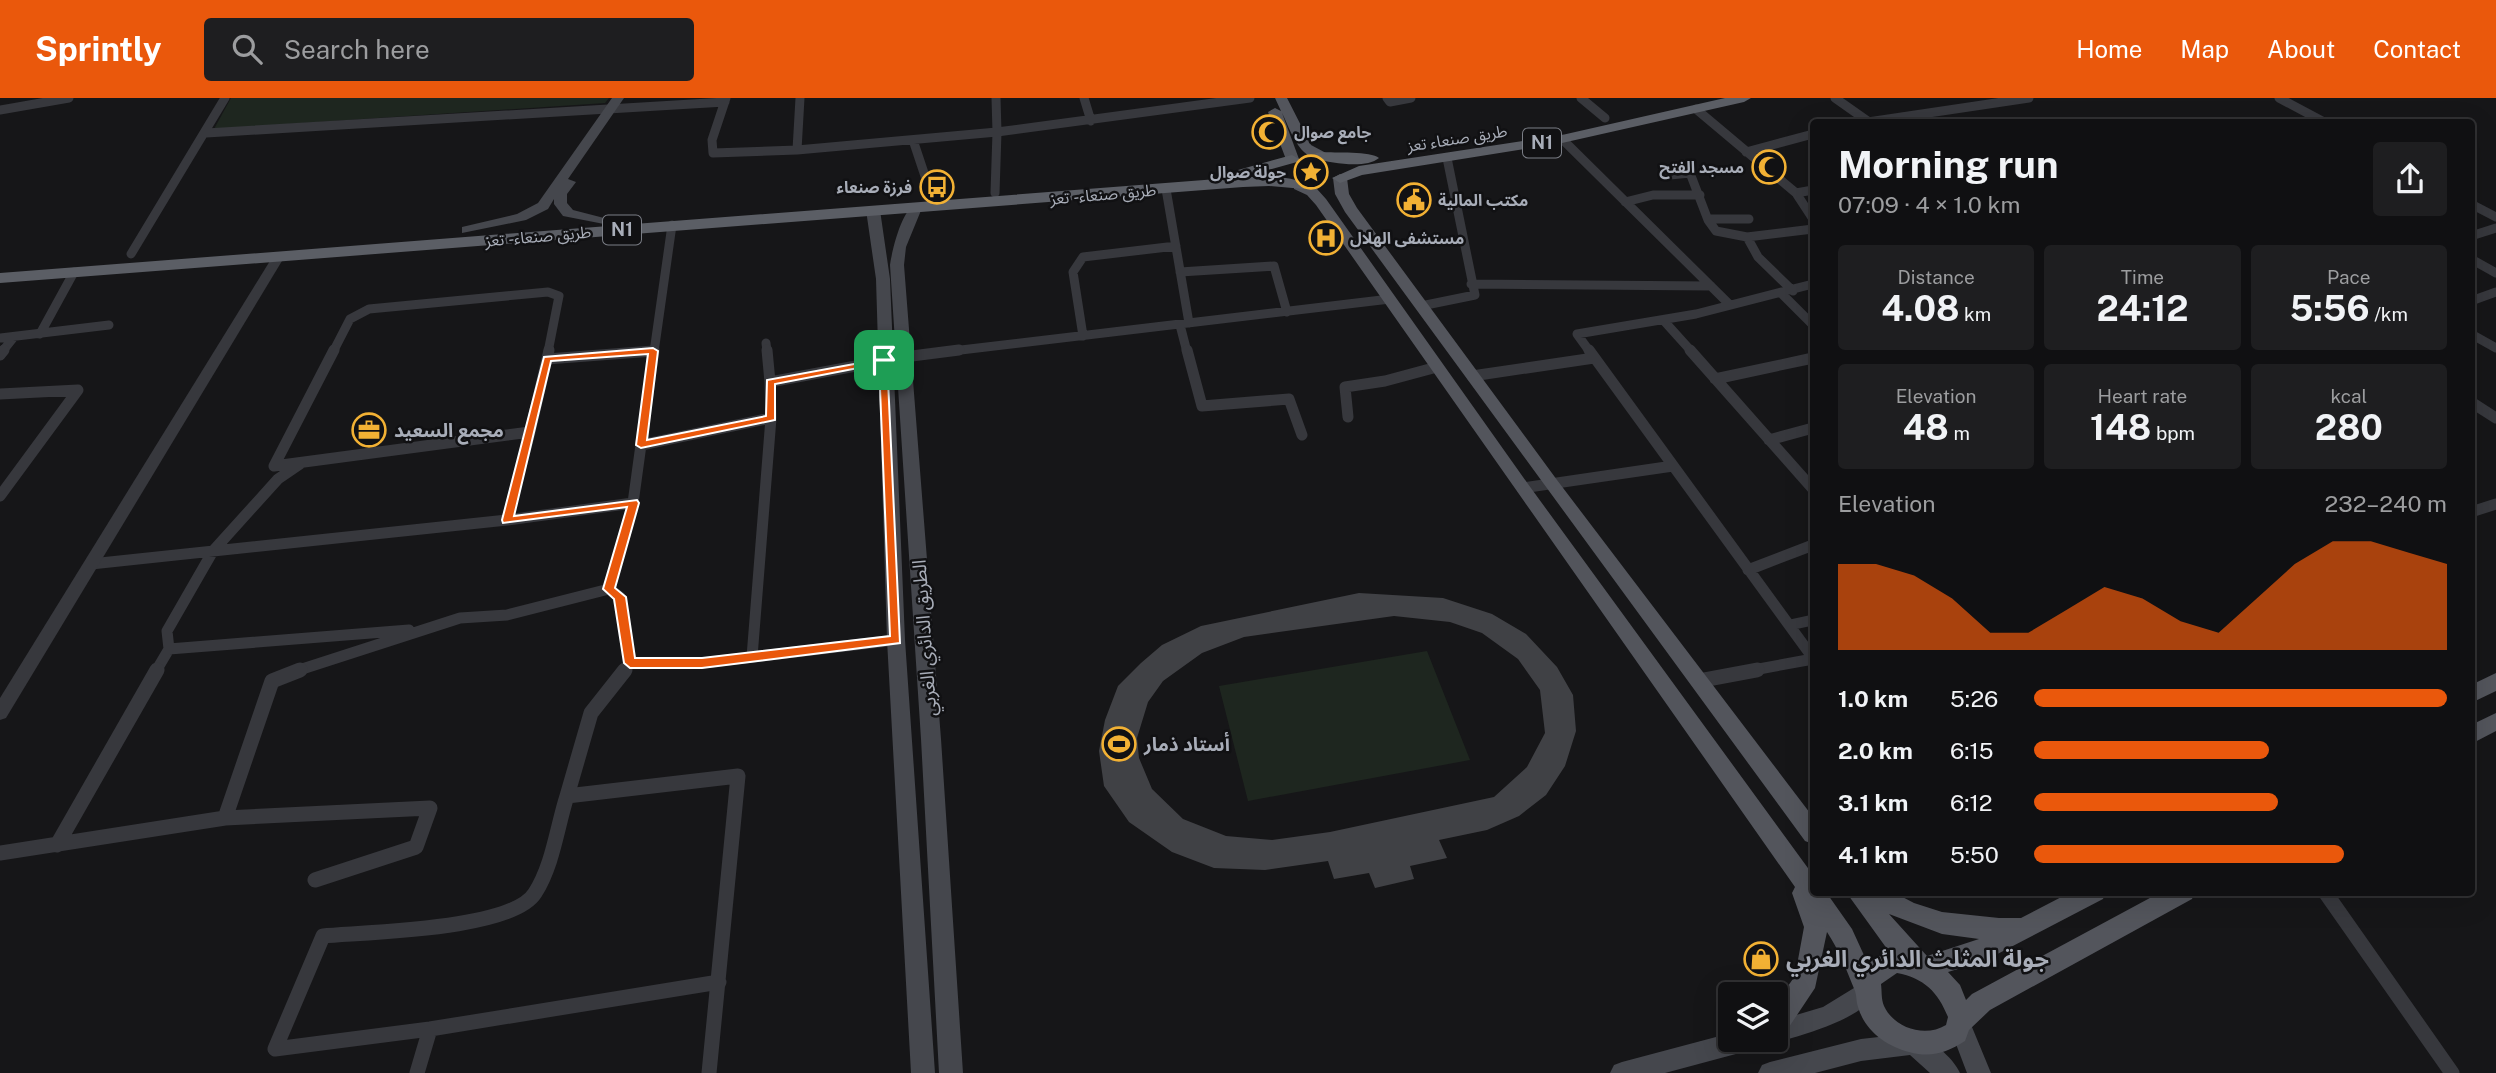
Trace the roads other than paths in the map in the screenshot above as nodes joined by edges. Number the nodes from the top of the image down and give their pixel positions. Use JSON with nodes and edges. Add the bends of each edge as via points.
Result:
{"nodes":[{"id":1,"x":69,"y":98,"type":"edge"},
{"id":2,"x":225,"y":98,"type":"edge"},
{"id":3,"x":800,"y":98,"type":"edge"},
{"id":4,"x":996,"y":98,"type":"edge"},
{"id":5,"x":1084,"y":98,"type":"edge"},
{"id":6,"x":1164,"y":98,"type":"edge"},
{"id":7,"x":1250,"y":98,"type":"edge"},
{"id":8,"x":1273,"y":98,"type":"edge"},
{"id":9,"x":1281,"y":98,"type":"edge"},
{"id":10,"x":1387,"y":98,"type":"edge"},
{"id":11,"x":1410,"y":98,"type":"edge"},
{"id":12,"x":1581,"y":98,"type":"edge"},
{"id":13,"x":1744,"y":98,"type":"edge"},
{"id":14,"x":1835,"y":98,"type":"edge"},
{"id":15,"x":2029,"y":98,"type":"edge"},
{"id":16,"x":2279,"y":98,"type":"edge"},
{"id":17,"x":726,"y":100,"type":"edge"},
{"id":18,"x":1986,"y":101,"type":"edge"},
{"id":19,"x":618,"y":103,"type":"edge"},
{"id":20,"x":1697,"y":103,"type":"edge"},
{"id":21,"x":0,"y":110,"type":"edge"},
{"id":22,"x":1167,"y":110,"type":"junction"},
{"id":23,"x":1605,"y":118,"type":"junction"},
{"id":24,"x":1865,"y":119,"type":"edge"},
{"id":25,"x":1886,"y":119,"type":"edge"},
{"id":26,"x":2318,"y":119,"type":"edge"},
{"id":27,"x":1091,"y":121,"type":"junction"},
{"id":28,"x":997,"y":132,"type":"junction"},
{"id":29,"x":206,"y":133,"type":"junction"},
{"id":30,"x":1810,"y":135,"type":"edge"},
{"id":31,"x":1562,"y":139,"type":"junction"},
{"id":32,"x":913,"y":140,"type":"junction"},
{"id":33,"x":797,"y":150,"type":"junction"},
{"id":34,"x":1746,"y":152,"type":"junction"},
{"id":35,"x":1321,"y":156,"type":"junction"},
{"id":36,"x":1447,"y":158,"type":"junction"},
{"id":37,"x":1292,"y":159,"type":"junction"},
{"id":38,"x":1670,"y":175,"type":"dead end"},
{"id":39,"x":1242,"y":178,"type":"junction"},
{"id":40,"x":1340,"y":178,"type":"junction"},
{"id":41,"x":1299,"y":186,"type":"junction"},
{"id":42,"x":1166,"y":189,"type":"junction"},
{"id":43,"x":1810,"y":191,"type":"edge"},
{"id":44,"x":995,"y":193,"type":"junction"},
{"id":45,"x":1796,"y":193,"type":"junction"},
{"id":46,"x":1700,"y":195,"type":"junction"},
{"id":47,"x":932,"y":197,"type":"junction"},
{"id":48,"x":961,"y":200,"type":"junction"},
{"id":49,"x":1625,"y":202,"type":"junction"},
{"id":50,"x":2475,"y":206,"type":"edge"},
{"id":51,"x":916,"y":208,"type":"junction"},
{"id":52,"x":873,"y":210,"type":"junction"},
{"id":53,"x":1810,"y":214,"type":"edge"},
{"id":54,"x":2496,"y":217,"type":"edge"},
{"id":55,"x":1708,"y":219,"type":"junction"},
{"id":56,"x":1749,"y":219,"type":"dead end"},
{"id":57,"x":599,"y":221,"type":"junction"},
{"id":58,"x":672,"y":225,"type":"junction"},
{"id":59,"x":2496,"y":228,"type":"edge"},
{"id":60,"x":1810,"y":229,"type":"edge"},
{"id":61,"x":467,"y":230,"type":"junction"},
{"id":62,"x":2475,"y":235,"type":"edge"},
{"id":63,"x":1747,"y":237,"type":"junction"},
{"id":64,"x":1176,"y":246,"type":"junction"},
{"id":65,"x":131,"y":254,"type":"junction"},
{"id":66,"x":279,"y":256,"type":"junction"},
{"id":67,"x":2475,"y":261,"type":"edge"},
{"id":68,"x":0,"y":264,"type":"edge"},
{"id":69,"x":74,"y":272,"type":"junction"},
{"id":70,"x":1180,"y":272,"type":"junction"},
{"id":71,"x":2496,"y":273,"type":"edge"},
{"id":72,"x":0,"y":278,"type":"edge"},
{"id":73,"x":1471,"y":284,"type":"junction"},
{"id":74,"x":1810,"y":285,"type":"edge"},
{"id":75,"x":1711,"y":286,"type":"junction"},
{"id":76,"x":1787,"y":292,"type":"junction"},
{"id":77,"x":2496,"y":292,"type":"edge"},
{"id":78,"x":1390,"y":299,"type":"junction"},
{"id":79,"x":2475,"y":300,"type":"edge"},
{"id":80,"x":1730,"y":305,"type":"junction"},
{"id":81,"x":1421,"y":306,"type":"junction"},
{"id":82,"x":1287,"y":312,"type":"junction"},
{"id":83,"x":1810,"y":321,"type":"edge"},
{"id":84,"x":1665,"y":322,"type":"junction"},
{"id":85,"x":1184,"y":324,"type":"junction"},
{"id":86,"x":109,"y":325,"type":"dead end"},
{"id":87,"x":40,"y":334,"type":"junction"},
{"id":88,"x":1083,"y":336,"type":"junction"},
{"id":89,"x":2475,"y":336,"type":"edge"},
{"id":90,"x":14,"y":337,"type":"junction"},
{"id":91,"x":0,"y":338,"type":"edge"},
{"id":92,"x":766,"y":342,"type":"dead end"},
{"id":93,"x":2496,"y":348,"type":"edge"},
{"id":94,"x":653,"y":351,"type":"junction"},
{"id":95,"x":0,"y":355,"type":"edge"},
{"id":96,"x":904,"y":357,"type":"junction"},
{"id":97,"x":1594,"y":358,"type":"junction"},
{"id":98,"x":547,"y":359,"type":"junction"},
{"id":99,"x":1810,"y":359,"type":"edge"},
{"id":100,"x":884,"y":360,"type":"junction"},
{"id":101,"x":1437,"y":367,"type":"junction"},
{"id":102,"x":1472,"y":376,"type":"junction"},
{"id":103,"x":1715,"y":379,"type":"junction"},
{"id":104,"x":771,"y":382,"type":"junction"},
{"id":105,"x":0,"y":394,"type":"edge"},
{"id":106,"x":2475,"y":405,"type":"edge"},
{"id":107,"x":1348,"y":417,"type":"dead end"},
{"id":108,"x":771,"y":418,"type":"junction"},
{"id":109,"x":2496,"y":418,"type":"edge"},
{"id":110,"x":1810,"y":429,"type":"edge"},
{"id":111,"x":530,"y":432,"type":"junction"},
{"id":112,"x":1302,"y":435,"type":"dead end"},
{"id":113,"x":1769,"y":440,"type":"junction"},
{"id":114,"x":641,"y":445,"type":"junction"},
{"id":115,"x":303,"y":462,"type":"junction"},
{"id":116,"x":1673,"y":466,"type":"junction"},
{"id":117,"x":1551,"y":484,"type":"junction"},
{"id":118,"x":1810,"y":486,"type":"edge"},
{"id":119,"x":1522,"y":488,"type":"junction"},
{"id":120,"x":0,"y":496,"type":"edge"},
{"id":121,"x":634,"y":503,"type":"junction"},
{"id":122,"x":2496,"y":504,"type":"edge"},
{"id":123,"x":2475,"y":512,"type":"edge"},
{"id":124,"x":507,"y":520,"type":"junction"},
{"id":125,"x":1810,"y":546,"type":"edge"},
{"id":126,"x":213,"y":551,"type":"junction"},
{"id":127,"x":91,"y":564,"type":"junction"},
{"id":128,"x":1748,"y":570,"type":"junction"},
{"id":129,"x":609,"y":589,"type":"junction"},
{"id":130,"x":1810,"y":621,"type":"edge"},
{"id":131,"x":1790,"y":625,"type":"junction"},
{"id":132,"x":423,"y":630,"type":"junction"},
{"id":133,"x":896,"y":640,"type":"junction"},
{"id":134,"x":169,"y":649,"type":"junction"},
{"id":135,"x":1810,"y":655,"type":"edge"},
{"id":136,"x":752,"y":657,"type":"junction"},
{"id":137,"x":1810,"y":660,"type":"edge"},
{"id":138,"x":630,"y":663,"type":"junction"},
{"id":139,"x":1698,"y":681,"type":"junction"},
{"id":140,"x":2496,"y":681,"type":"edge"},
{"id":141,"x":2475,"y":693,"type":"edge"},
{"id":142,"x":0,"y":713,"type":"edge"},
{"id":143,"x":2496,"y":721,"type":"edge"},
{"id":144,"x":2475,"y":733,"type":"edge"},
{"id":145,"x":567,"y":796,"type":"junction"},
{"id":146,"x":225,"y":818,"type":"junction"},
{"id":147,"x":1810,"y":830,"type":"edge"},
{"id":148,"x":57,"y":845,"type":"junction"},
{"id":149,"x":0,"y":853,"type":"edge"},
{"id":150,"x":1795,"y":869,"type":"junction"},
{"id":151,"x":315,"y":880,"type":"dead end"},
{"id":152,"x":1810,"y":890,"type":"edge"},
{"id":153,"x":1814,"y":896,"type":"edge"},
{"id":154,"x":1860,"y":896,"type":"edge"},
{"id":155,"x":1879,"y":896,"type":"edge"},
{"id":156,"x":2087,"y":896,"type":"edge"},
{"id":157,"x":2177,"y":896,"type":"edge"},
{"id":158,"x":2328,"y":896,"type":"edge"},
{"id":159,"x":2033,"y":925,"type":"junction"},
{"id":160,"x":1923,"y":968,"type":"junction"},
{"id":161,"x":719,"y":982,"type":"junction"},
{"id":162,"x":1867,"y":990,"type":"junction"},
{"id":163,"x":1788,"y":1007,"type":"edge"},
{"id":164,"x":1959,"y":1023,"type":"junction"},
{"id":165,"x":1788,"y":1028,"type":"edge"},
{"id":166,"x":430,"y":1029,"type":"junction"},
{"id":167,"x":1914,"y":1044,"type":"junction"},
{"id":168,"x":1718,"y":1048,"type":"edge"},
{"id":169,"x":1778,"y":1071,"type":"edge"},
{"id":170,"x":417,"y":1073,"type":"edge"},
{"id":171,"x":709,"y":1073,"type":"edge"},
{"id":172,"x":923,"y":1073,"type":"edge"},
{"id":173,"x":951,"y":1073,"type":"edge"},
{"id":174,"x":1622,"y":1073,"type":"edge"},
{"id":175,"x":1814,"y":1073,"type":"edge"},
{"id":176,"x":1948,"y":1073,"type":"edge"},
{"id":177,"x":1979,"y":1073,"type":"edge"},
{"id":178,"x":2452,"y":1073,"type":"edge"}],
"edges":[{"from":1,"to":21,"type":"street"},
{"from":2,"to":29,"type":"street"},
{"from":3,"to":33,"type":"street"},
{"from":4,"to":28,"type":"street"},
{"from":5,"to":27,"type":"street"},
{"from":6,"to":22,"type":"street"},
{"from":7,"to":22,"type":"street"},
{"from":8,"to":37,"type":"main road"},
{"from":9,"to":35,"type":"main road","via":[[1305,147]]},
{"from":10,"to":11,"type":"street","via":[[1390,102]]},
{"from":12,"to":23,"type":"street"},
{"from":13,"to":20,"type":"highway","name":"طريق صنعاء تعز","number":"N1"},
{"from":14,"to":24,"type":"street"},
{"from":15,"to":18,"type":"street"},
{"from":16,"to":26,"type":"street"},
{"from":17,"to":19,"type":"street"},
{"from":17,"to":33,"type":"street","via":[[712,140],[713,153]]},
{"from":18,"to":25,"type":"street"},
{"from":19,"to":29,"type":"street"},
{"from":19,"to":57,"type":"main road","via":[[560,204],[568,213]]},
{"from":19,"to":61,"type":"main road","via":[[543,206],[521,217]]},
{"from":20,"to":23,"type":"highway","name":"طريق صنعاء تعز","number":"N1"},
{"from":20,"to":31,"type":"highway","name":"طريق صنعاء تعز","number":"N1"},
{"from":20,"to":34,"type":"street"},
{"from":22,"to":27,"type":"street"},
{"from":23,"to":35,"type":"highway","name":"طريق صنعاء تعز","number":"N1","via":[[1435,151],[1362,159]]},
{"from":27,"to":28,"type":"street"},
{"from":28,"to":32,"type":"street"},
{"from":28,"to":44,"type":"street"},
{"from":29,"to":65,"type":"street"},
{"from":30,"to":34,"type":"street"},
{"from":31,"to":36,"type":"highway","name":"طريق صنعاء تعز","number":"N1"},
{"from":31,"to":49,"type":"street"},
{"from":32,"to":33,"type":"street"},
{"from":32,"to":47,"type":"street"},
{"from":34,"to":45,"type":"street"},
{"from":35,"to":37,"type":"highway","name":"طريق صنعاء تعز"},
{"from":35,"to":40,"type":"highway","via":[[1341,167]]},
{"from":36,"to":40,"type":"highway","name":"طريق صنعاء تعز","number":"N1"},
{"from":36,"to":73,"type":"street"},
{"from":37,"to":39,"type":"highway","name":"طريق صنعاء تعز"},
{"from":37,"to":41,"type":"highway","via":[[1282,173]]},
{"from":38,"to":46,"type":"street","via":[[1689,172]]},
{"from":39,"to":41,"type":"highway","name":"طريق صنعاء تعز"},
{"from":39,"to":42,"type":"highway","name":"طريق صنعاء - تعز","number":"N1"},
{"from":39,"to":44,"type":"highway","name":"طريق صنعاء - تعز","number":"N1"},
{"from":40,"to":41,"type":"highway","name":"طريق صنعاء تعز","via":[[1318,187]]},
{"from":40,"to":81,"type":"main road","via":[[1350,209]]},
{"from":41,"to":78,"type":"main road","via":[[1321,202]]},
{"from":42,"to":48,"type":"highway","name":"طريق صنعاء - تعز","number":"N1"},
{"from":42,"to":64,"type":"street"},
{"from":43,"to":45,"type":"street"},
{"from":44,"to":48,"type":"highway","name":"طريق صنعاء - تعز","number":"N1"},
{"from":45,"to":53,"type":"street"},
{"from":46,"to":49,"type":"street","via":[[1653,195]]},
{"from":46,"to":55,"type":"street"},
{"from":47,"to":48,"type":"highway","name":"طريق صنعاء - تعز","number":"N1"},
{"from":47,"to":57,"type":"highway","name":"طريق صنعاء - تعز","number":"N1"},
{"from":48,"to":51,"type":"highway","name":"طريق صنعاء - تعز","number":"N1"},
{"from":49,"to":75,"type":"street"},
{"from":50,"to":54,"type":"street"},
{"from":51,"to":52,"type":"highway","name":"طريق صنعاء - تعز","number":"N1"},
{"from":51,"to":96,"type":"main road","name":"الطريق الدائري الغربي","via":[[899,247],[897,265]]},
{"from":52,"to":58,"type":"highway","name":"طريق صنعاء - تعز","number":"N1"},
{"from":52,"to":100,"type":"main road","name":"الطريق الدائري الغربي","via":[[883,278]]},
{"from":55,"to":56,"type":"street"},
{"from":55,"to":63,"type":"street","via":[[1716,231]]},
{"from":57,"to":61,"type":"highway","name":"طريق صنعاء - تعز","number":"N1"},
{"from":58,"to":66,"type":"highway","name":"طريق صنعاء - تعز","number":"N1"},
{"from":58,"to":94,"type":"street"},
{"from":59,"to":62,"type":"street"},
{"from":60,"to":63,"type":"street"},
{"from":61,"to":65,"type":"highway","name":"طريق صنعاء - تعز","number":"N1"},
{"from":63,"to":76,"type":"street"},
{"from":64,"to":70,"type":"street"},
{"from":64,"to":88,"type":"street","via":[[1083,257],[1073,272]]},
{"from":65,"to":68,"type":"highway","name":"طريق صنعاء - تعز","number":"N1"},
{"from":66,"to":69,"type":"highway","name":"طريق صنعاء - تعز","number":"N1"},
{"from":66,"to":127,"type":"street"},
{"from":67,"to":71,"type":"street"},
{"from":69,"to":72,"type":"highway","name":"طريق صنعاء - تعز","number":"N1"},
{"from":69,"to":87,"type":"street"},
{"from":70,"to":82,"type":"street","via":[[1274,266]]},
{"from":70,"to":85,"type":"street"},
{"from":73,"to":75,"type":"street"},
{"from":73,"to":81,"type":"street","via":[[1475,295]]},
{"from":74,"to":76,"type":"street"},
{"from":75,"to":80,"type":"street"},
{"from":76,"to":80,"type":"street"},
{"from":76,"to":83,"type":"street"},
{"from":77,"to":79,"type":"street"},
{"from":78,"to":82,"type":"street"},
{"from":78,"to":101,"type":"main road"},
{"from":80,"to":84,"type":"street"},
{"from":81,"to":102,"type":"main road"},
{"from":82,"to":85,"type":"street"},
{"from":84,"to":97,"type":"street","via":[[1577,334]]},
{"from":84,"to":103,"type":"street"},
{"from":85,"to":88,"type":"street"},
{"from":85,"to":112,"type":"street","via":[[1202,406],[1289,399]]},
{"from":86,"to":87,"type":"street"},
{"from":87,"to":90,"type":"street"},
{"from":88,"to":96,"type":"street"},
{"from":89,"to":93,"type":"street"},
{"from":90,"to":91,"type":"street"},
{"from":90,"to":95,"type":"street"},
{"from":92,"to":104,"type":"street"},
{"from":94,"to":98,"type":"street"},
{"from":94,"to":114,"type":"street"},
{"from":96,"to":100,"type":"street"},
{"from":96,"to":173,"type":"main road","name":"الطريق الدائري الغربي"},
{"from":97,"to":102,"type":"street"},
{"from":97,"to":116,"type":"street"},
{"from":98,"to":111,"type":"street"},
{"from":98,"to":115,"type":"street","via":[[559,296],[548,292],[369,309],[350,319],[274,466]]},
{"from":99,"to":103,"type":"street"},
{"from":100,"to":104,"type":"street"},
{"from":100,"to":133,"type":"main road","name":"الطريق الدائري الغربي"},
{"from":101,"to":107,"type":"street","via":[[1345,387]]},
{"from":101,"to":119,"type":"main road"},
{"from":102,"to":117,"type":"main road"},
{"from":103,"to":113,"type":"street"},
{"from":104,"to":108,"type":"street"},
{"from":105,"to":120,"type":"street","via":[[78,390]]},
{"from":106,"to":109,"type":"street"},
{"from":108,"to":114,"type":"street"},
{"from":108,"to":136,"type":"street"},
{"from":110,"to":113,"type":"street"},
{"from":111,"to":115,"type":"street"},
{"from":111,"to":124,"type":"street"},
{"from":113,"to":118,"type":"street"},
{"from":114,"to":121,"type":"street"},
{"from":115,"to":126,"type":"street","via":[[278,479]]},
{"from":116,"to":117,"type":"street"},
{"from":116,"to":128,"type":"street"},
{"from":117,"to":119,"type":"street"},
{"from":117,"to":139,"type":"main road"},
{"from":119,"to":150,"type":"main road"},
{"from":121,"to":124,"type":"street"},
{"from":121,"to":129,"type":"street"},
{"from":122,"to":123,"type":"street"},
{"from":124,"to":126,"type":"street"},
{"from":125,"to":128,"type":"street"},
{"from":126,"to":127,"type":"street"},
{"from":126,"to":134,"type":"street","via":[[167,631]]},
{"from":127,"to":142,"type":"street"},
{"from":128,"to":131,"type":"street"},
{"from":129,"to":132,"type":"street","via":[[507,615],[460,618]]},
{"from":129,"to":138,"type":"street","via":[[620,597]]},
{"from":130,"to":131,"type":"street"},
{"from":131,"to":135,"type":"street"},
{"from":132,"to":134,"type":"street"},
{"from":132,"to":146,"type":"street","via":[[272,681]]},
{"from":133,"to":136,"type":"street"},
{"from":133,"to":172,"type":"main road","name":"الطريق الدائري الغربي"},
{"from":134,"to":148,"type":"street"},
{"from":136,"to":138,"type":"street","via":[[702,663]]},
{"from":137,"to":139,"type":"street"},
{"from":138,"to":145,"type":"street","via":[[591,713]]},
{"from":139,"to":147,"type":"main road"},
{"from":140,"to":141,"type":"main road"},
{"from":143,"to":144,"type":"main road"},
{"from":145,"to":161,"type":"street","via":[[738,776]]},
{"from":145,"to":166,"type":"street","via":[[545,873],[530,901],[456,924],[324,936],[275,1049]]},
{"from":146,"to":148,"type":"street"},
{"from":146,"to":151,"type":"street","via":[[430,808],[415,847]]},
{"from":148,"to":149,"type":"street"},
{"from":150,"to":152,"type":"main road"},
{"from":150,"to":163,"type":"main road","via":[[1816,927],[1805,981]]},
{"from":153,"to":162,"type":"main road","via":[[1844,937]]},
{"from":154,"to":160,"type":"main road"},
{"from":155,"to":159,"type":"main road","via":[[1915,915],[1956,926],[1997,930]]},
{"from":156,"to":159,"type":"main road"},
{"from":157,"to":164,"type":"main road","via":[[1981,1002]]},
{"from":158,"to":178,"type":"street"},
{"from":159,"to":160,"type":"main road","via":[[1975,953]]},
{"from":160,"to":162,"type":"main road","via":[[1885,965],[1869,979]]},
{"from":160,"to":164,"type":"main road","via":[[1947,986],[1959,1011]]},
{"from":161,"to":166,"type":"street"},
{"from":161,"to":171,"type":"street"},
{"from":162,"to":165,"type":"main road","via":[[1829,1016]]},
{"from":162,"to":167,"type":"main road","via":[[1875,1016],[1899,1038]]},
{"from":164,"to":167,"type":"main road","via":[[1944,1043]]},
{"from":164,"to":177,"type":"main road"},
{"from":166,"to":170,"type":"street"},
{"from":167,"to":169,"type":"main road","via":[[1861,1050]]},
{"from":167,"to":176,"type":"main road"},
{"from":168,"to":174,"type":"main road"},
{"from":169,"to":175,"type":"main road"}]}
